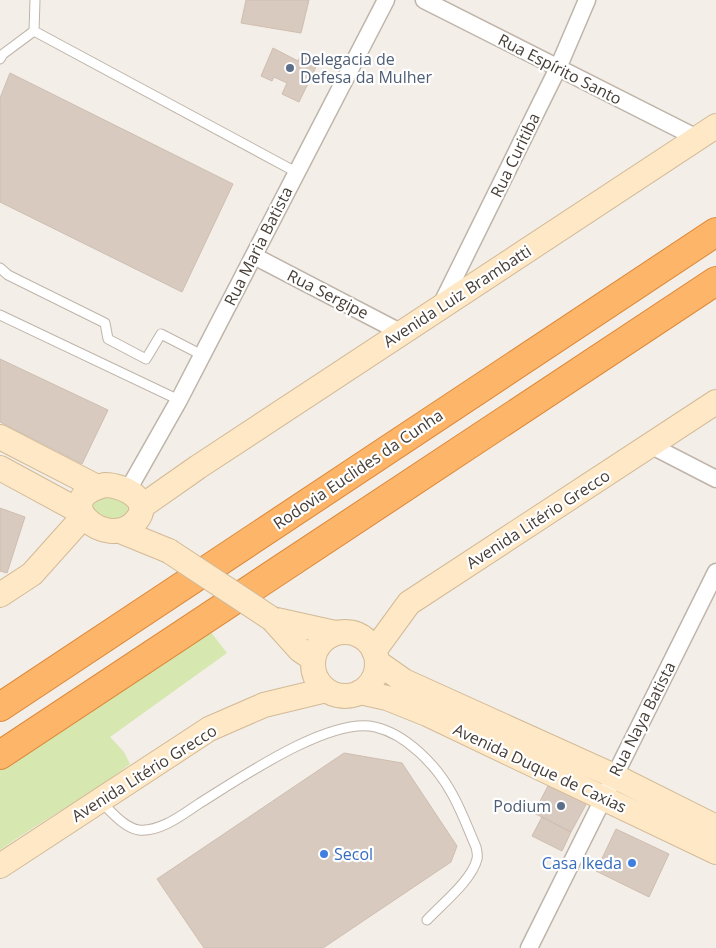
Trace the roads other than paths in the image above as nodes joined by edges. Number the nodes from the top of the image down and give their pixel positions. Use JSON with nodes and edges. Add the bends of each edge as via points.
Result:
{"nodes":[{"id":1,"x":35,"y":0,"type":"edge"},
{"id":2,"x":386,"y":0,"type":"edge"},
{"id":3,"x":424,"y":0,"type":"edge"},
{"id":4,"x":586,"y":0,"type":"edge"},
{"id":5,"x":34,"y":31,"type":"junction"},
{"id":6,"x":0,"y":59,"type":"edge"},
{"id":7,"x":558,"y":68,"type":"junction"},
{"id":8,"x":707,"y":132,"type":"edge"},
{"id":9,"x":296,"y":172,"type":"junction"},
{"id":10,"x":716,"y":232,"type":"edge"},
{"id":11,"x":254,"y":256,"type":"junction"},
{"id":12,"x":0,"y":268,"type":"edge"},
{"id":13,"x":716,"y":281,"type":"edge"},
{"id":14,"x":440,"y":307,"type":"junction"},
{"id":15,"x":0,"y":315,"type":"edge"},
{"id":16,"x":402,"y":333,"type":"junction"},
{"id":17,"x":202,"y":355,"type":"junction"},
{"id":18,"x":179,"y":400,"type":"junction"},
{"id":19,"x":716,"y":402,"type":"edge"},
{"id":20,"x":0,"y":437,"type":"edge"},
{"id":21,"x":650,"y":444,"type":"junction"},
{"id":22,"x":0,"y":468,"type":"edge"},
{"id":23,"x":716,"y":479,"type":"edge"},
{"id":24,"x":97,"y":487,"type":"junction"},
{"id":25,"x":135,"y":502,"type":"junction"},
{"id":26,"x":82,"y":515,"type":"junction"},
{"id":27,"x":120,"y":531,"type":"junction"},
{"id":28,"x":169,"y":551,"type":"junction"},
{"id":29,"x":716,"y":572,"type":"edge"},
{"id":30,"x":0,"y":595,"type":"edge"},
{"id":31,"x":272,"y":619,"type":"junction"},
{"id":32,"x":335,"y":633,"type":"junction"},
{"id":33,"x":376,"y":657,"type":"junction"},
{"id":34,"x":313,"y":659,"type":"junction"},
{"id":35,"x":326,"y":690,"type":"junction"},
{"id":36,"x":360,"y":692,"type":"junction"},
{"id":37,"x":0,"y":706,"type":"edge"},
{"id":38,"x":0,"y":755,"type":"edge"},
{"id":39,"x":614,"y":776,"type":"junction"},
{"id":40,"x":603,"y":797,"type":"junction"},
{"id":41,"x":100,"y":800,"type":"junction"},
{"id":42,"x":716,"y":827,"type":"edge"},
{"id":43,"x":716,"y":852,"type":"edge"},
{"id":44,"x":0,"y":866,"type":"edge"},
{"id":45,"x":427,"y":920,"type":"dead end"},
{"id":46,"x":529,"y":948,"type":"edge"}],
"edges":[{"from":1,"to":5,"type":"lane"},
{"from":2,"to":9,"type":"street","name":"Rua Maria Batista"},
{"from":3,"to":7,"type":"street","name":"Rua Espírito Santo"},
{"from":4,"to":7,"type":"street","name":"Rua Curitiba"},
{"from":5,"to":6,"type":"lane"},
{"from":5,"to":9,"type":"lane"},
{"from":7,"to":8,"type":"street","name":"Rua Espírito Santo"},
{"from":7,"to":14,"type":"street","name":"Rua Curitiba"},
{"from":8,"to":14,"type":"main road","name":"Avenida Luiz Brambatti"},
{"from":9,"to":11,"type":"street","name":"Rua Maria Batista"},
{"from":10,"to":37,"type":"highway","name":"Rodovia Euclides da Cunha"},
{"from":11,"to":16,"type":"street","name":"Rua Sergipe"},
{"from":11,"to":17,"type":"street","name":"Rua Maria Batista"},
{"from":12,"to":17,"type":"lane","via":[[105,323],[108,339],[146,359],[161,334]]},
{"from":13,"to":38,"type":"highway"},
{"from":14,"to":16,"type":"main road","name":"Avenida Luiz Brambatti"},
{"from":15,"to":18,"type":"lane"},
{"from":16,"to":25,"type":"main road","name":"Avenida Luiz Brambatti","via":[[198,467]]},
{"from":17,"to":18,"type":"street","name":"Rua Maria Batista"},
{"from":18,"to":25,"type":"street","name":"Rua Maria Batista"},
{"from":19,"to":21,"type":"main road","name":"Avenida Litério Grecco"},
{"from":20,"to":24,"type":"main road"},
{"from":21,"to":23,"type":"street"},
{"from":21,"to":33,"type":"main road","name":"Avenida Litério Grecco","via":[[409,603]]},
{"from":22,"to":26,"type":"main road"},
{"from":24,"to":25,"type":"main road","via":[[113,485]]},
{"from":24,"to":26,"type":"main road","via":[[83,496],[80,504]]},
{"from":25,"to":27,"type":"main road","via":[[134,523]]},
{"from":25,"to":28,"type":"main road"},
{"from":26,"to":27,"type":"main road","via":[[104,529]]},
{"from":26,"to":30,"type":"main road","via":[[32,574]]},
{"from":27,"to":28,"type":"main road"},
{"from":28,"to":31,"type":"main road","bridge":true},
{"from":29,"to":39,"type":"street","name":"Rua Naya Batista"},
{"from":31,"to":32,"type":"main road"},
{"from":31,"to":34,"type":"main road","via":[[300,650]]},
{"from":32,"to":33,"type":"main road","via":[[358,634],[368,641]]},
{"from":32,"to":34,"type":"main road","via":[[324,639]]},
{"from":33,"to":36,"type":"main road","via":[[375,674]]},
{"from":33,"to":39,"type":"main road","name":"Avenida Duque de Caxias","via":[[404,681]]},
{"from":34,"to":35,"type":"main road","via":[[313,671]]},
{"from":35,"to":36,"type":"main road","via":[[349,696]]},
{"from":35,"to":41,"type":"main road","name":"Avenida Litério Grecco","via":[[264,705],[209,729]]},
{"from":36,"to":40,"type":"main road","name":"Avenida Duque de Caxias","via":[[387,698],[427,714]]},
{"from":39,"to":40,"type":"street","name":"Rua Naya Batista"},
{"from":39,"to":42,"type":"main road","name":"Avenida Duque de Caxias"},
{"from":40,"to":43,"type":"main road","name":"Avenida Duque de Caxias"},
{"from":40,"to":46,"type":"street","name":"Rua Naya Batista"},
{"from":41,"to":44,"type":"main road","name":"Avenida Litério Grecco"},
{"from":41,"to":45,"type":"lane","via":[[131,828],[140,830],[162,826],[310,740],[355,726],[374,726],[396,734],[434,766],[452,792],[478,856],[464,881]]}]}
